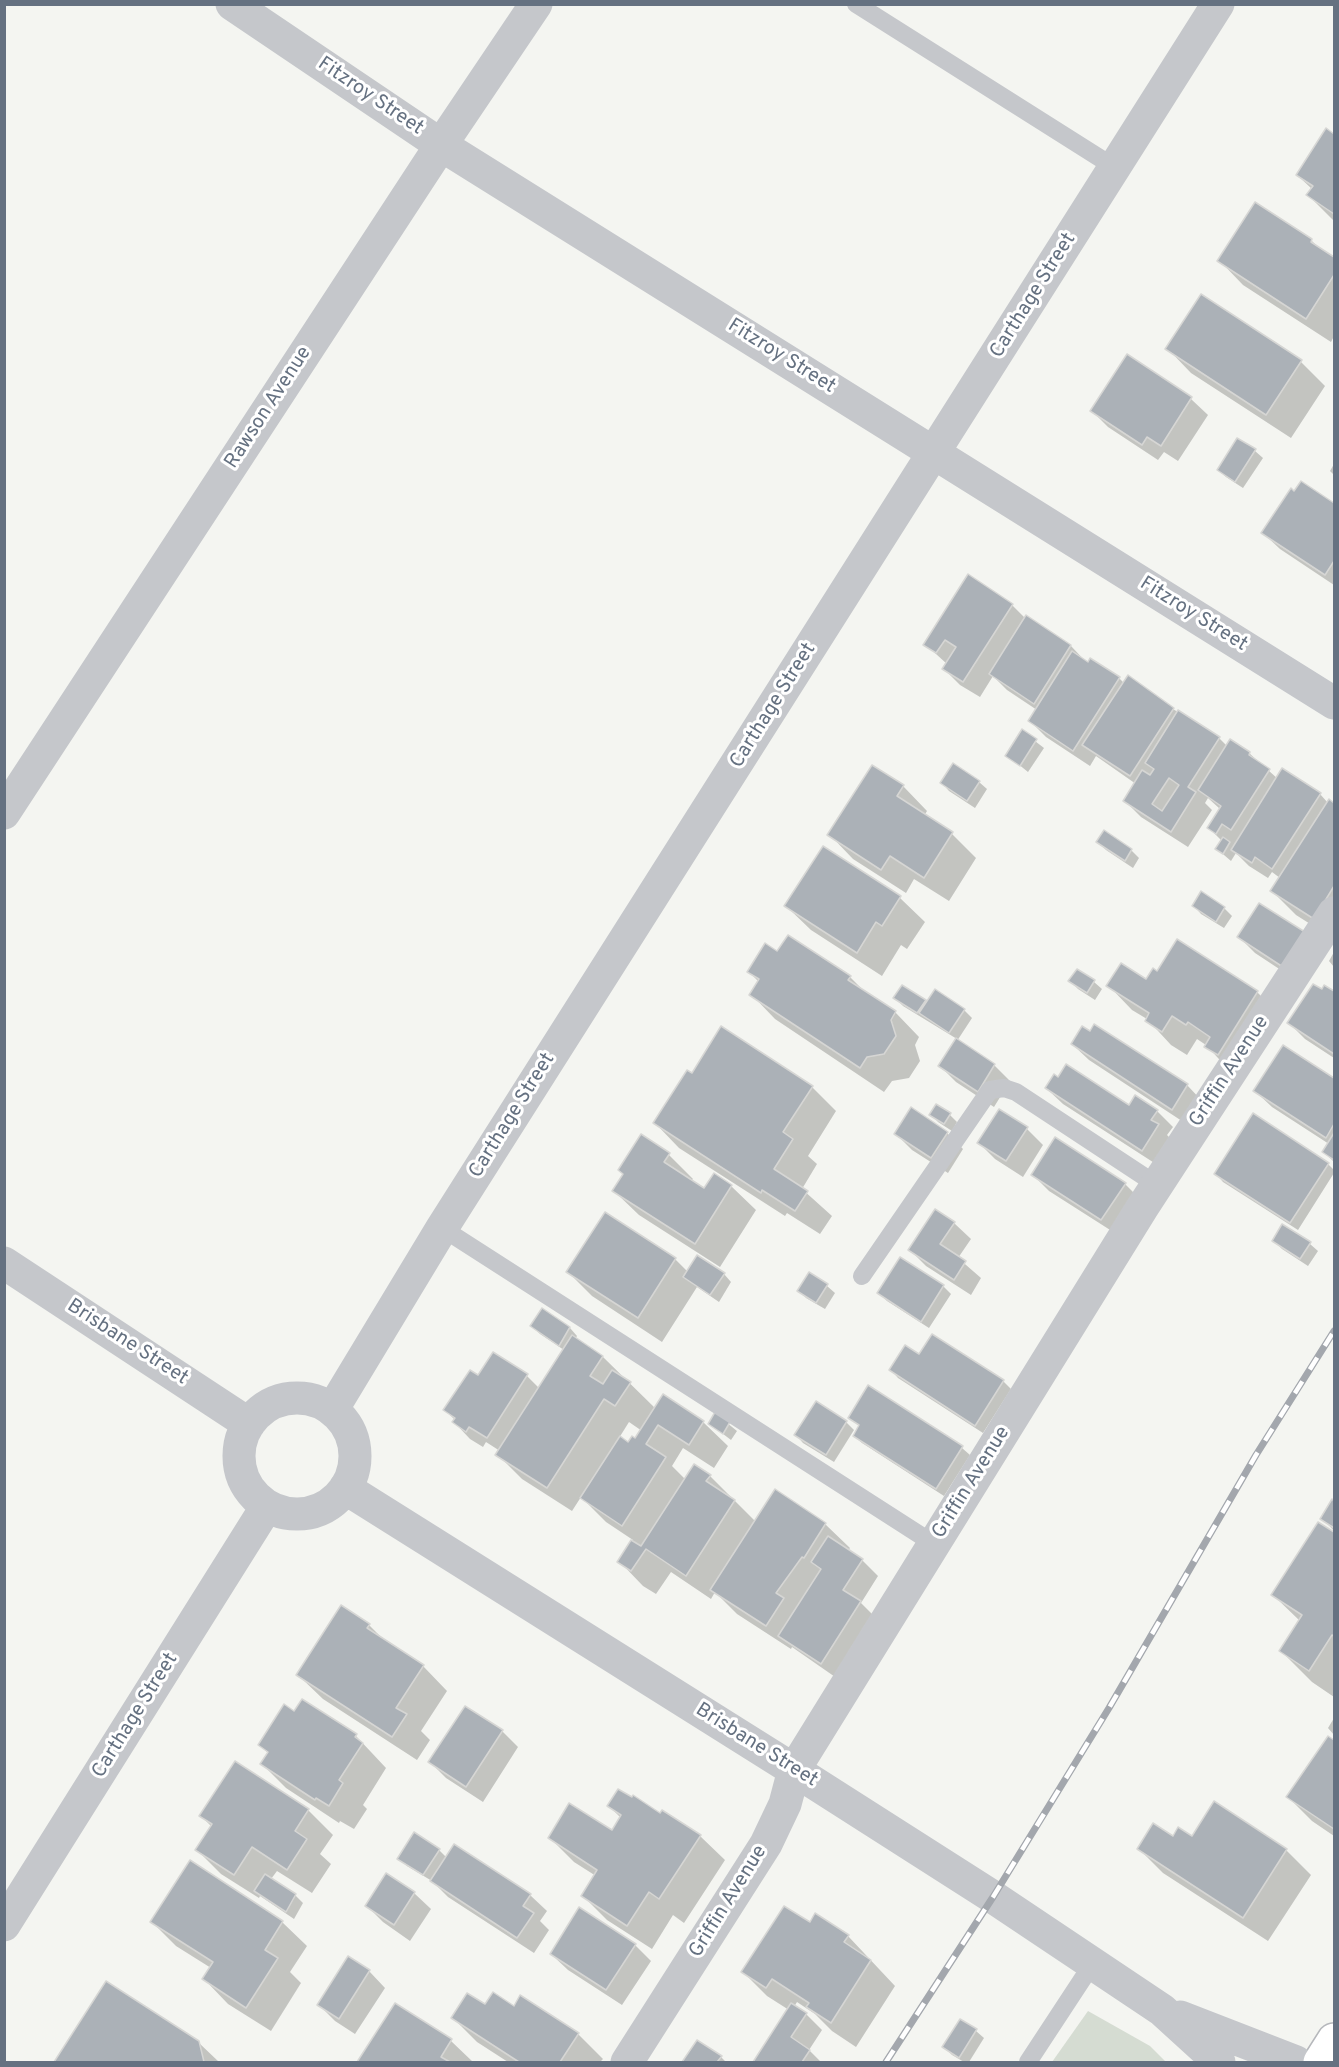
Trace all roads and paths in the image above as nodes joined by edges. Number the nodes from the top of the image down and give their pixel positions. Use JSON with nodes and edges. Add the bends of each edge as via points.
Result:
{"nodes":[{"id":1,"x":232,"y":4,"type":"edge"},
{"id":2,"x":536,"y":4,"type":"edge"},
{"id":3,"x":856,"y":4,"type":"edge"},
{"id":4,"x":1218,"y":4,"type":"edge"},
{"id":5,"x":441,"y":145,"type":"junction"},
{"id":6,"x":1114,"y":167,"type":"junction"},
{"id":7,"x":935,"y":453,"type":"junction"},
{"id":8,"x":1335,"y":703,"type":"edge"},
{"id":9,"x":4,"y":813,"type":"edge"},
{"id":10,"x":1335,"y":913,"type":"edge"},
{"id":11,"x":1156,"y":1185,"type":"junction"},
{"id":12,"x":442,"y":1228,"type":"junction"},
{"id":13,"x":4,"y":1263,"type":"edge"},
{"id":14,"x":861,"y":1276,"type":"dead end"},
{"id":15,"x":332,"y":1410,"type":"junction"},
{"id":16,"x":249,"y":1424,"type":"junction"},
{"id":17,"x":345,"y":1488,"type":"junction"},
{"id":18,"x":267,"y":1506,"type":"junction"},
{"id":19,"x":934,"y":1544,"type":"junction"},
{"id":20,"x":794,"y":1770,"type":"junction"},
{"id":21,"x":4,"y":1925,"type":"edge"},
{"id":22,"x":1093,"y":1963,"type":"junction"},
{"id":23,"x":1162,"y":2010,"type":"junction"},
{"id":24,"x":1335,"y":2040,"type":"edge"},
{"id":25,"x":627,"y":2062,"type":"edge"},
{"id":26,"x":1028,"y":2062,"type":"edge"},
{"id":27,"x":1220,"y":2062,"type":"edge"},
{"id":28,"x":1296,"y":2062,"type":"edge"},
{"id":29,"x":1320,"y":2062,"type":"edge"}],
"edges":[{"from":1,"to":5,"type":"street","name":"Fitzroy Street"},
{"from":2,"to":5,"type":"street","name":"Rawson Avenue"},
{"from":3,"to":6,"type":"lane"},
{"from":4,"to":6,"type":"street","name":"Carthage Street"},
{"from":5,"to":7,"type":"street","name":"Fitzroy Street"},
{"from":5,"to":9,"type":"street","name":"Rawson Avenue"},
{"from":6,"to":7,"type":"street","name":"Carthage Street"},
{"from":7,"to":8,"type":"street","name":"Fitzroy Street"},
{"from":7,"to":12,"type":"street","name":"Carthage Street"},
{"from":10,"to":11,"type":"street","name":"Griffin Avenue"},
{"from":11,"to":14,"type":"lane","via":[[1016,1092],[1004,1088],[990,1090]]},
{"from":11,"to":19,"type":"street","name":"Griffin Avenue"},
{"from":12,"to":15,"type":"street","name":"Carthage Street"},
{"from":12,"to":19,"type":"lane"},
{"from":13,"to":16,"type":"street","name":"Brisbane Street"},
{"from":15,"to":16,"type":"street","via":[[316,1401],[278,1401],[261,1410]]},
{"from":15,"to":17,"type":"street","via":[[352,1438],[355,1455]]},
{"from":16,"to":18,"type":"street","via":[[241,1440],[243,1478]]},
{"from":17,"to":18,"type":"street","via":[[333,1502],[301,1514],[283,1513]]},
{"from":17,"to":20,"type":"street","name":"Brisbane Street"},
{"from":18,"to":21,"type":"street","name":"Carthage Street"},
{"from":19,"to":20,"type":"street","name":"Griffin Avenue"},
{"from":20,"to":22,"type":"street","name":"Brisbane Street"},
{"from":20,"to":25,"type":"street","name":"Griffin Avenue","via":[[785,1804],[766,1844]]},
{"from":22,"to":23,"type":"street","name":"Brisbane Street"},
{"from":22,"to":26,"type":"lane"},
{"from":23,"to":27,"type":"street","name":"Brisbane Street"},
{"from":23,"to":28,"type":"street","name":"Brisbane Street"},
{"from":24,"to":29,"type":"main road"}]}
